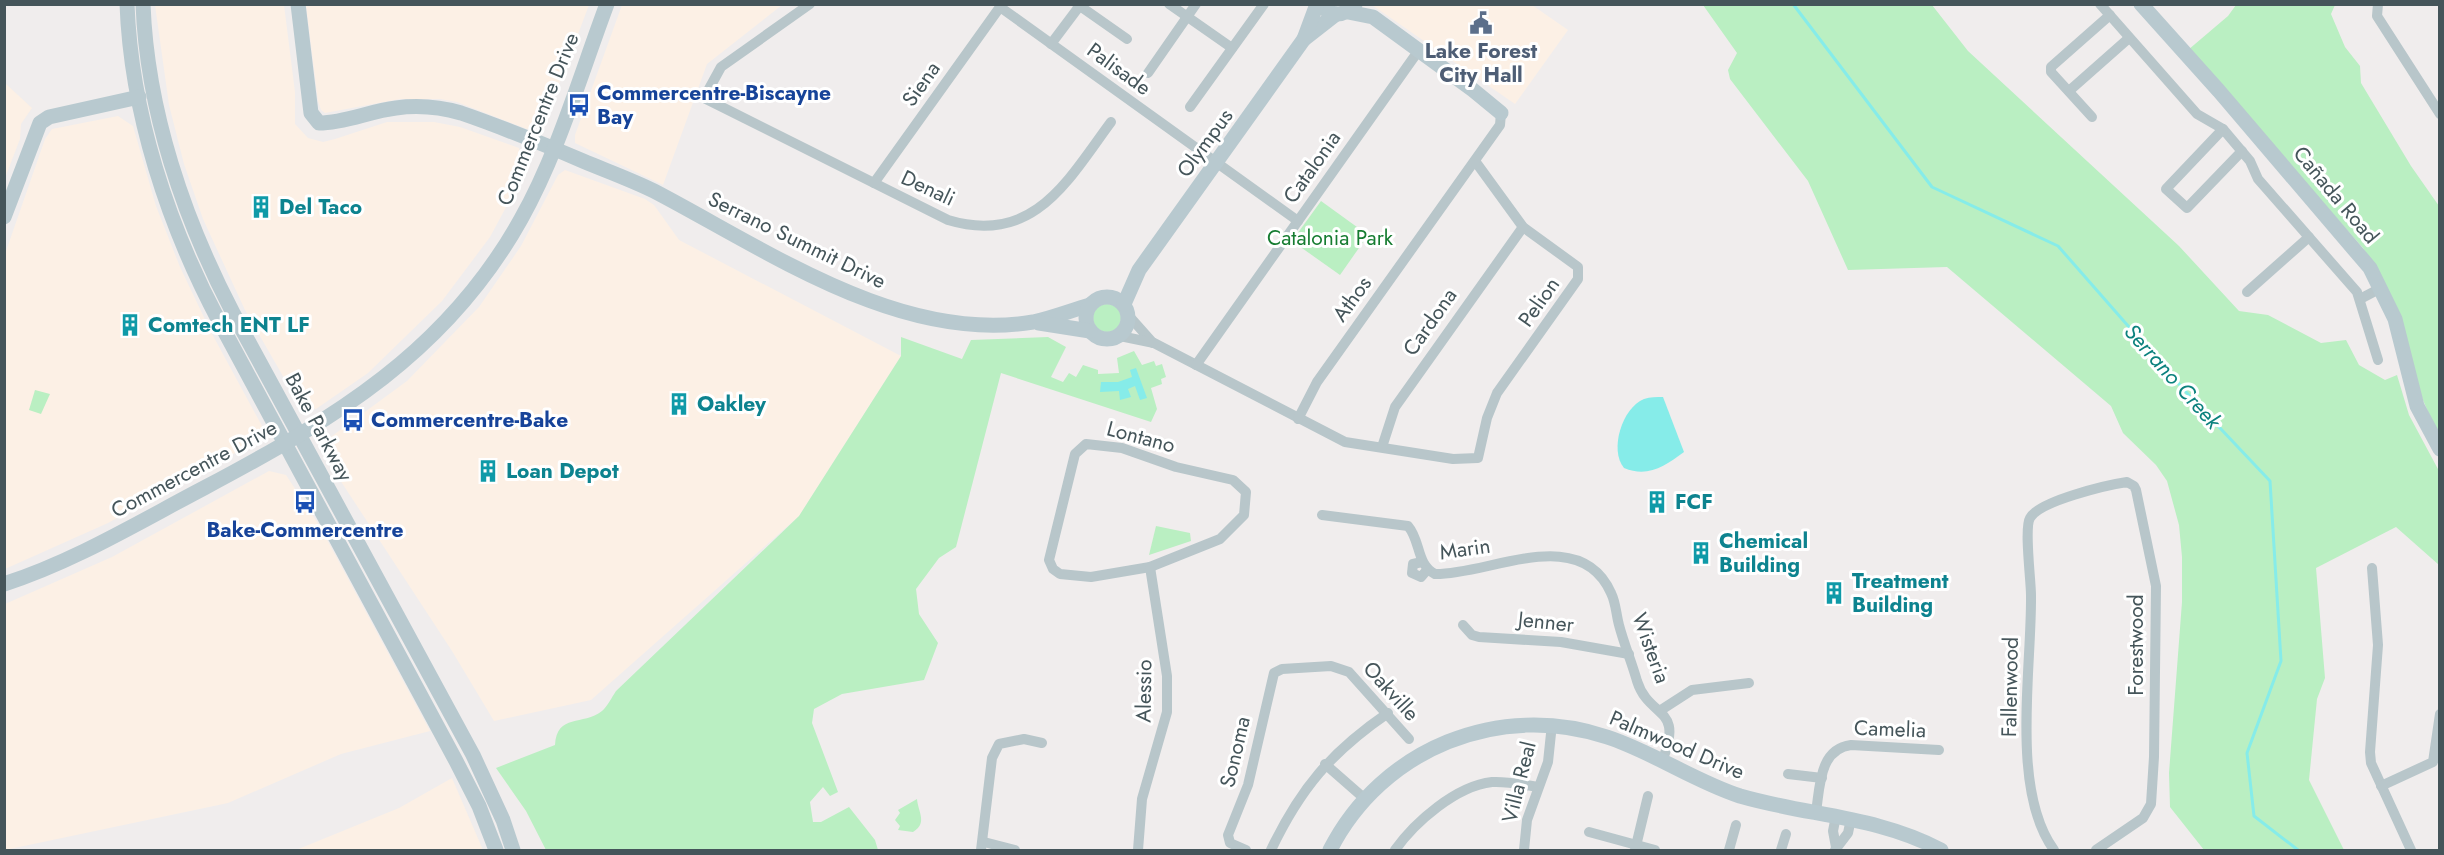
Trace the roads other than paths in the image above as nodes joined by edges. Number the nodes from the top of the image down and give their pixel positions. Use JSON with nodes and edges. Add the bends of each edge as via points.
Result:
{"nodes":[{"id":1,"x":127,"y":4,"type":"edge"},
{"id":2,"x":143,"y":4,"type":"edge"},
{"id":3,"x":298,"y":4,"type":"edge"},
{"id":4,"x":607,"y":4,"type":"edge"},
{"id":5,"x":810,"y":4,"type":"edge"},
{"id":6,"x":1169,"y":4,"type":"edge"},
{"id":7,"x":1196,"y":4,"type":"edge"},
{"id":8,"x":1264,"y":4,"type":"edge"},
{"id":9,"x":1318,"y":4,"type":"edge"},
{"id":10,"x":2100,"y":4,"type":"edge"},
{"id":11,"x":2141,"y":4,"type":"edge"},
{"id":12,"x":1079,"y":5,"type":"edge"},
{"id":13,"x":2378,"y":5,"type":"edge"},
{"id":14,"x":1000,"y":6,"type":"edge"},
{"id":15,"x":1346,"y":10,"type":"edge"},
{"id":16,"x":1369,"y":11,"type":"edge"},
{"id":17,"x":2110,"y":15,"type":"junction"},
{"id":18,"x":1187,"y":17,"type":"junction"},
{"id":19,"x":2129,"y":38,"type":"junction"},
{"id":20,"x":1127,"y":39,"type":"dead end"},
{"id":21,"x":1304,"y":39,"type":"junction"},
{"id":22,"x":1051,"y":44,"type":"junction"},
{"id":23,"x":1232,"y":48,"type":"junction"},
{"id":24,"x":1419,"y":50,"type":"junction"},
{"id":25,"x":1148,"y":73,"type":"dead end"},
{"id":26,"x":2069,"y":91,"type":"junction"},
{"id":27,"x":139,"y":97,"type":"junction"},
{"id":28,"x":1191,"y":107,"type":"dead end"},
{"id":29,"x":1501,"y":113,"type":"joint"},
{"id":30,"x":2439,"y":114,"type":"edge"},
{"id":31,"x":2092,"y":117,"type":"dead end"},
{"id":32,"x":1112,"y":122,"type":"dead end"},
{"id":33,"x":2223,"y":129,"type":"junction"},
{"id":34,"x":553,"y":149,"type":"junction"},
{"id":35,"x":2242,"y":151,"type":"junction"},
{"id":36,"x":1475,"y":161,"type":"junction"},
{"id":37,"x":1216,"y":162,"type":"junction"},
{"id":38,"x":874,"y":183,"type":"junction"},
{"id":39,"x":4,"y":217,"type":"edge"},
{"id":40,"x":1298,"y":221,"type":"junction"},
{"id":41,"x":1523,"y":226,"type":"junction"},
{"id":42,"x":2309,"y":237,"type":"junction"},
{"id":43,"x":1139,"y":270,"type":"junction"},
{"id":44,"x":2381,"y":288,"type":"junction"},
{"id":45,"x":2247,"y":292,"type":"dead end"},
{"id":46,"x":1107,"y":296,"type":"junction"},
{"id":47,"x":2360,"y":299,"type":"junction"},
{"id":48,"x":1090,"y":305,"type":"junction"},
{"id":49,"x":1127,"y":310,"type":"junction"},
{"id":50,"x":1034,"y":322,"type":"junction"},
{"id":51,"x":1090,"y":331,"type":"junction"},
{"id":52,"x":1120,"y":336,"type":"junction"},
{"id":53,"x":1154,"y":343,"type":"junction"},
{"id":54,"x":2378,"y":360,"type":"dead end"},
{"id":55,"x":1196,"y":365,"type":"junction"},
{"id":56,"x":1298,"y":419,"type":"junction"},
{"id":57,"x":300,"y":436,"type":"junction"},
{"id":58,"x":286,"y":444,"type":"junction"},
{"id":59,"x":1382,"y":447,"type":"junction"},
{"id":60,"x":2439,"y":449,"type":"edge"},
{"id":61,"x":1478,"y":458,"type":"joint"},
{"id":62,"x":1322,"y":515,"type":"dead end"},
{"id":63,"x":2028,"y":520,"type":"joint"},
{"id":64,"x":1572,"y":559,"type":"joint"},
{"id":65,"x":1150,"y":567,"type":"junction"},
{"id":66,"x":2372,"y":568,"type":"dead end"},
{"id":67,"x":4,"y":584,"type":"edge"},
{"id":68,"x":1463,"y":625,"type":"dead end"},
{"id":69,"x":1629,"y":654,"type":"junction"},
{"id":70,"x":1274,"y":672,"type":"joint"},
{"id":71,"x":1749,"y":683,"type":"dead end"},
{"id":72,"x":1661,"y":710,"type":"junction"},
{"id":73,"x":1388,"y":713,"type":"junction"},
{"id":74,"x":2439,"y":714,"type":"edge"},
{"id":75,"x":1552,"y":724,"type":"junction"},
{"id":76,"x":1409,"y":740,"type":"dead end"},
{"id":77,"x":1042,"y":743,"type":"dead end"},
{"id":78,"x":1939,"y":750,"type":"dead end"},
{"id":79,"x":1662,"y":761,"type":"junction"},
{"id":80,"x":1326,"y":764,"type":"junction"},
{"id":81,"x":1788,"y":774,"type":"dead end"},
{"id":82,"x":1822,"y":778,"type":"junction"},
{"id":83,"x":2381,"y":786,"type":"junction"},
{"id":84,"x":1538,"y":787,"type":"junction"},
{"id":85,"x":1648,"y":796,"type":"dead end"},
{"id":86,"x":1365,"y":799,"type":"junction"},
{"id":87,"x":1816,"y":812,"type":"junction"},
{"id":88,"x":1844,"y":817,"type":"junction"},
{"id":89,"x":1736,"y":825,"type":"dead end"},
{"id":90,"x":1589,"y":832,"type":"dead end"},
{"id":91,"x":1786,"y":834,"type":"dead end"},
{"id":92,"x":982,"y":846,"type":"edge"},
{"id":93,"x":1636,"y":848,"type":"edge"},
{"id":94,"x":1836,"y":849,"type":"edge"},
{"id":95,"x":496,"y":850,"type":"edge"},
{"id":96,"x":513,"y":850,"type":"edge"},
{"id":97,"x":1015,"y":850,"type":"edge"},
{"id":98,"x":1138,"y":850,"type":"edge"},
{"id":99,"x":1246,"y":850,"type":"edge"},
{"id":100,"x":1271,"y":850,"type":"edge"},
{"id":101,"x":1330,"y":850,"type":"edge"},
{"id":102,"x":1395,"y":850,"type":"edge"},
{"id":103,"x":1524,"y":850,"type":"edge"},
{"id":104,"x":1655,"y":850,"type":"edge"},
{"id":105,"x":1729,"y":850,"type":"edge"},
{"id":106,"x":1781,"y":850,"type":"edge"},
{"id":107,"x":1941,"y":850,"type":"edge"},
{"id":108,"x":2054,"y":850,"type":"edge"},
{"id":109,"x":2096,"y":850,"type":"edge"},
{"id":110,"x":2410,"y":850,"type":"edge"}],
"edges":[{"from":1,"to":27,"type":"street","name":"Bake Parkway"},
{"from":2,"to":57,"type":"street","name":"Bake Parkway","via":[[154,94],[179,186],[224,295]]},
{"from":3,"to":34,"type":"street","name":"Serrano Summit Drive","via":[[310,113],[319,123],[396,108],[428,107],[461,113]]},
{"from":4,"to":34,"type":"street","name":"Commercentre Drive"},
{"from":5,"to":38,"type":"street","name":"Denali","via":[[721,67],[704,98]]},
{"from":6,"to":18,"type":"street"},
{"from":7,"to":18,"type":"street"},
{"from":8,"to":23,"type":"street"},
{"from":9,"to":15,"type":"street","via":[[1325,10]]},
{"from":9,"to":21,"type":"street","name":"Olympus"},
{"from":10,"to":17,"type":"street"},
{"from":11,"to":44,"type":"street","name":"Cañada Road","via":[[2352,244]]},
{"from":12,"to":20,"type":"street"},
{"from":12,"to":22,"type":"street"},
{"from":13,"to":30,"type":"street","via":[[2377,16]]},
{"from":14,"to":22,"type":"street","name":"Palisade"},
{"from":14,"to":38,"type":"street","name":"Siena"},
{"from":15,"to":16,"type":"street"},
{"from":15,"to":21,"type":"street","name":"Olympus"},
{"from":16,"to":24,"type":"street"},
{"from":17,"to":19,"type":"street"},
{"from":17,"to":26,"type":"street","via":[[2051,67]]},
{"from":18,"to":23,"type":"street"},
{"from":18,"to":25,"type":"street"},
{"from":19,"to":26,"type":"street"},
{"from":19,"to":33,"type":"street","via":[[2197,114]]},
{"from":21,"to":37,"type":"street","name":"Olympus"},
{"from":22,"to":37,"type":"street","name":"Palisade"},
{"from":23,"to":28,"type":"street"},
{"from":24,"to":29,"type":"street"},
{"from":24,"to":40,"type":"street","name":"Catalonia"},
{"from":26,"to":31,"type":"street"},
{"from":27,"to":39,"type":"street","via":[[49,117],[40,123]]},
{"from":27,"to":58,"type":"street","name":"Bake Parkway","via":[[163,191],[192,264]]},
{"from":29,"to":36,"type":"street","name":"Athos","via":[[1500,125]]},
{"from":32,"to":38,"type":"street","name":"Denali","via":[[1052,200],[1009,223],[961,224]]},
{"from":33,"to":35,"type":"street"},
{"from":33,"to":35,"type":"street","via":[[2166,189],[2187,208]]},
{"from":34,"to":50,"type":"street","name":"Serrano Summit Drive","via":[[652,190],[754,246],[865,299],[910,315],[958,323]]},
{"from":34,"to":57,"type":"street","name":"Commercentre Drive","via":[[520,220],[459,307],[382,381]]},
{"from":35,"to":42,"type":"street","via":[[2258,179]]},
{"from":36,"to":41,"type":"street","name":"Pelion"},
{"from":36,"to":56,"type":"street","name":"Athos","via":[[1317,382]]},
{"from":37,"to":40,"type":"street","name":"Palisade"},
{"from":37,"to":43,"type":"street","name":"Olympus"},
{"from":40,"to":55,"type":"street","name":"Catalonia"},
{"from":41,"to":59,"type":"street","name":"Cardona","via":[[1395,407]]},
{"from":41,"to":61,"type":"street","name":"Pelion","via":[[1578,267],[1578,279],[1497,393]]},
{"from":42,"to":45,"type":"street"},
{"from":42,"to":47,"type":"street"},
{"from":43,"to":46,"type":"street","name":"Olympus"},
{"from":43,"to":49,"type":"street","name":"Olympus"},
{"from":44,"to":47,"type":"street"},
{"from":44,"to":60,"type":"street","name":"Cañada Road","via":[[2395,319],[2418,406]]},
{"from":46,"to":48,"type":"street","name":"Serrano Summit Drive"},
{"from":46,"to":49,"type":"street","name":"Serrano Summit Drive"},
{"from":47,"to":54,"type":"street"},
{"from":48,"to":50,"type":"street","name":"Serrano Summit Drive"},
{"from":48,"to":51,"type":"street","via":[[1086,317]]},
{"from":49,"to":52,"type":"street","via":[[1126,329]]},
{"from":49,"to":53,"type":"street","name":"Serrano Summit Drive"},
{"from":50,"to":51,"type":"street","name":"Serrano Summit Drive"},
{"from":51,"to":52,"type":"street","name":"Serrano Summit Drive","via":[[1101,339]]},
{"from":52,"to":53,"type":"street","name":"Serrano Summit Drive"},
{"from":53,"to":55,"type":"street","name":"Serrano Summit Drive"},
{"from":55,"to":56,"type":"street","name":"Serrano Summit Drive"},
{"from":56,"to":59,"type":"street","name":"Serrano Summit Drive","via":[[1345,442]]},
{"from":57,"to":58,"type":"street","name":"Commercentre Drive"},
{"from":57,"to":96,"type":"street","name":"Bake Parkway","via":[[477,764]]},
{"from":58,"to":67,"type":"street","name":"Commercentre Drive","via":[[87,551]]},
{"from":58,"to":95,"type":"street","name":"Bake Parkway","via":[[461,770]]},
{"from":59,"to":61,"type":"street","name":"Serrano Summit Drive","via":[[1453,459]]},
{"from":62,"to":64,"type":"street","name":"Marin","via":[[1408,526],[1424,566],[1439,574],[1550,555]]},
{"from":63,"to":108,"type":"street","name":"Fallenwood","via":[[2030,775],[2036,816]]},
{"from":63,"to":109,"type":"street","name":"Forestwood","via":[[2034,513],[2067,498],[2122,483],[2131,483],[2136,490],[2156,586],[2150,811]]},
{"from":64,"to":69,"type":"street","name":"Wisteria","via":[[1608,586]]},
{"from":65,"to":65,"type":"street","name":"Lontano","via":[[1220,539],[1244,515],[1246,492],[1233,480],[1122,448],[1086,444],[1075,454],[1049,560],[1053,569],[1060,574],[1092,577]]},
{"from":65,"to":98,"type":"street","name":"Alessio","via":[[1167,676],[1167,712],[1142,799]]},
{"from":66,"to":83,"type":"street","via":[[2378,645],[2369,741],[2372,764]]},
{"from":68,"to":69,"type":"street","name":"Jenner","via":[[1479,637],[1561,642]]},
{"from":69,"to":72,"type":"street","name":"Wisteria","via":[[1639,686]]},
{"from":70,"to":73,"type":"street","name":"Oakville","via":[[1342,668],[1356,676]]},
{"from":70,"to":99,"type":"street","name":"Sonoma","via":[[1248,785],[1228,839]]},
{"from":71,"to":72,"type":"street","via":[[1692,690]]},
{"from":72,"to":79,"type":"street","name":"Wisteria","via":[[1670,732]]},
{"from":73,"to":76,"type":"street","name":"Oakville"},
{"from":73,"to":80,"type":"street"},
{"from":74,"to":83,"type":"street","via":[[2433,762]]},
{"from":75,"to":79,"type":"street","name":"Palmwood Drive","via":[[1606,736]]},
{"from":75,"to":84,"type":"street","name":"Villa Real","via":[[1548,762]]},
{"from":75,"to":86,"type":"street","name":"Palmwood Drive","via":[[1490,728],[1443,743],[1396,770]]},
{"from":77,"to":92,"type":"street","via":[[1024,739],[999,744],[992,758]]},
{"from":78,"to":82,"type":"street","name":"Camelia","via":[[1847,746],[1829,755]]},
{"from":79,"to":87,"type":"street","name":"Palmwood Drive","via":[[1723,790]]},
{"from":80,"to":86,"type":"street"},
{"from":80,"to":100,"type":"street","via":[[1294,805]]},
{"from":81,"to":82,"type":"street"},
{"from":82,"to":87,"type":"street","name":"Camelia"},
{"from":83,"to":110,"type":"street"},
{"from":84,"to":102,"type":"street","via":[[1494,782],[1472,788],[1416,823]]},
{"from":84,"to":103,"type":"street","name":"Villa Real","via":[[1527,820]]},
{"from":85,"to":93,"type":"street"},
{"from":86,"to":101,"type":"street","name":"Palmwood Drive"},
{"from":87,"to":88,"type":"street","name":"Palmwood Drive"},
{"from":88,"to":94,"type":"street","via":[[1833,831]]},
{"from":88,"to":107,"type":"street","name":"Palmwood Drive","via":[[1898,830]]},
{"from":89,"to":105,"type":"street"},
{"from":90,"to":93,"type":"street"},
{"from":91,"to":106,"type":"street"},
{"from":92,"to":97,"type":"street"},
{"from":93,"to":104,"type":"street"}]}
